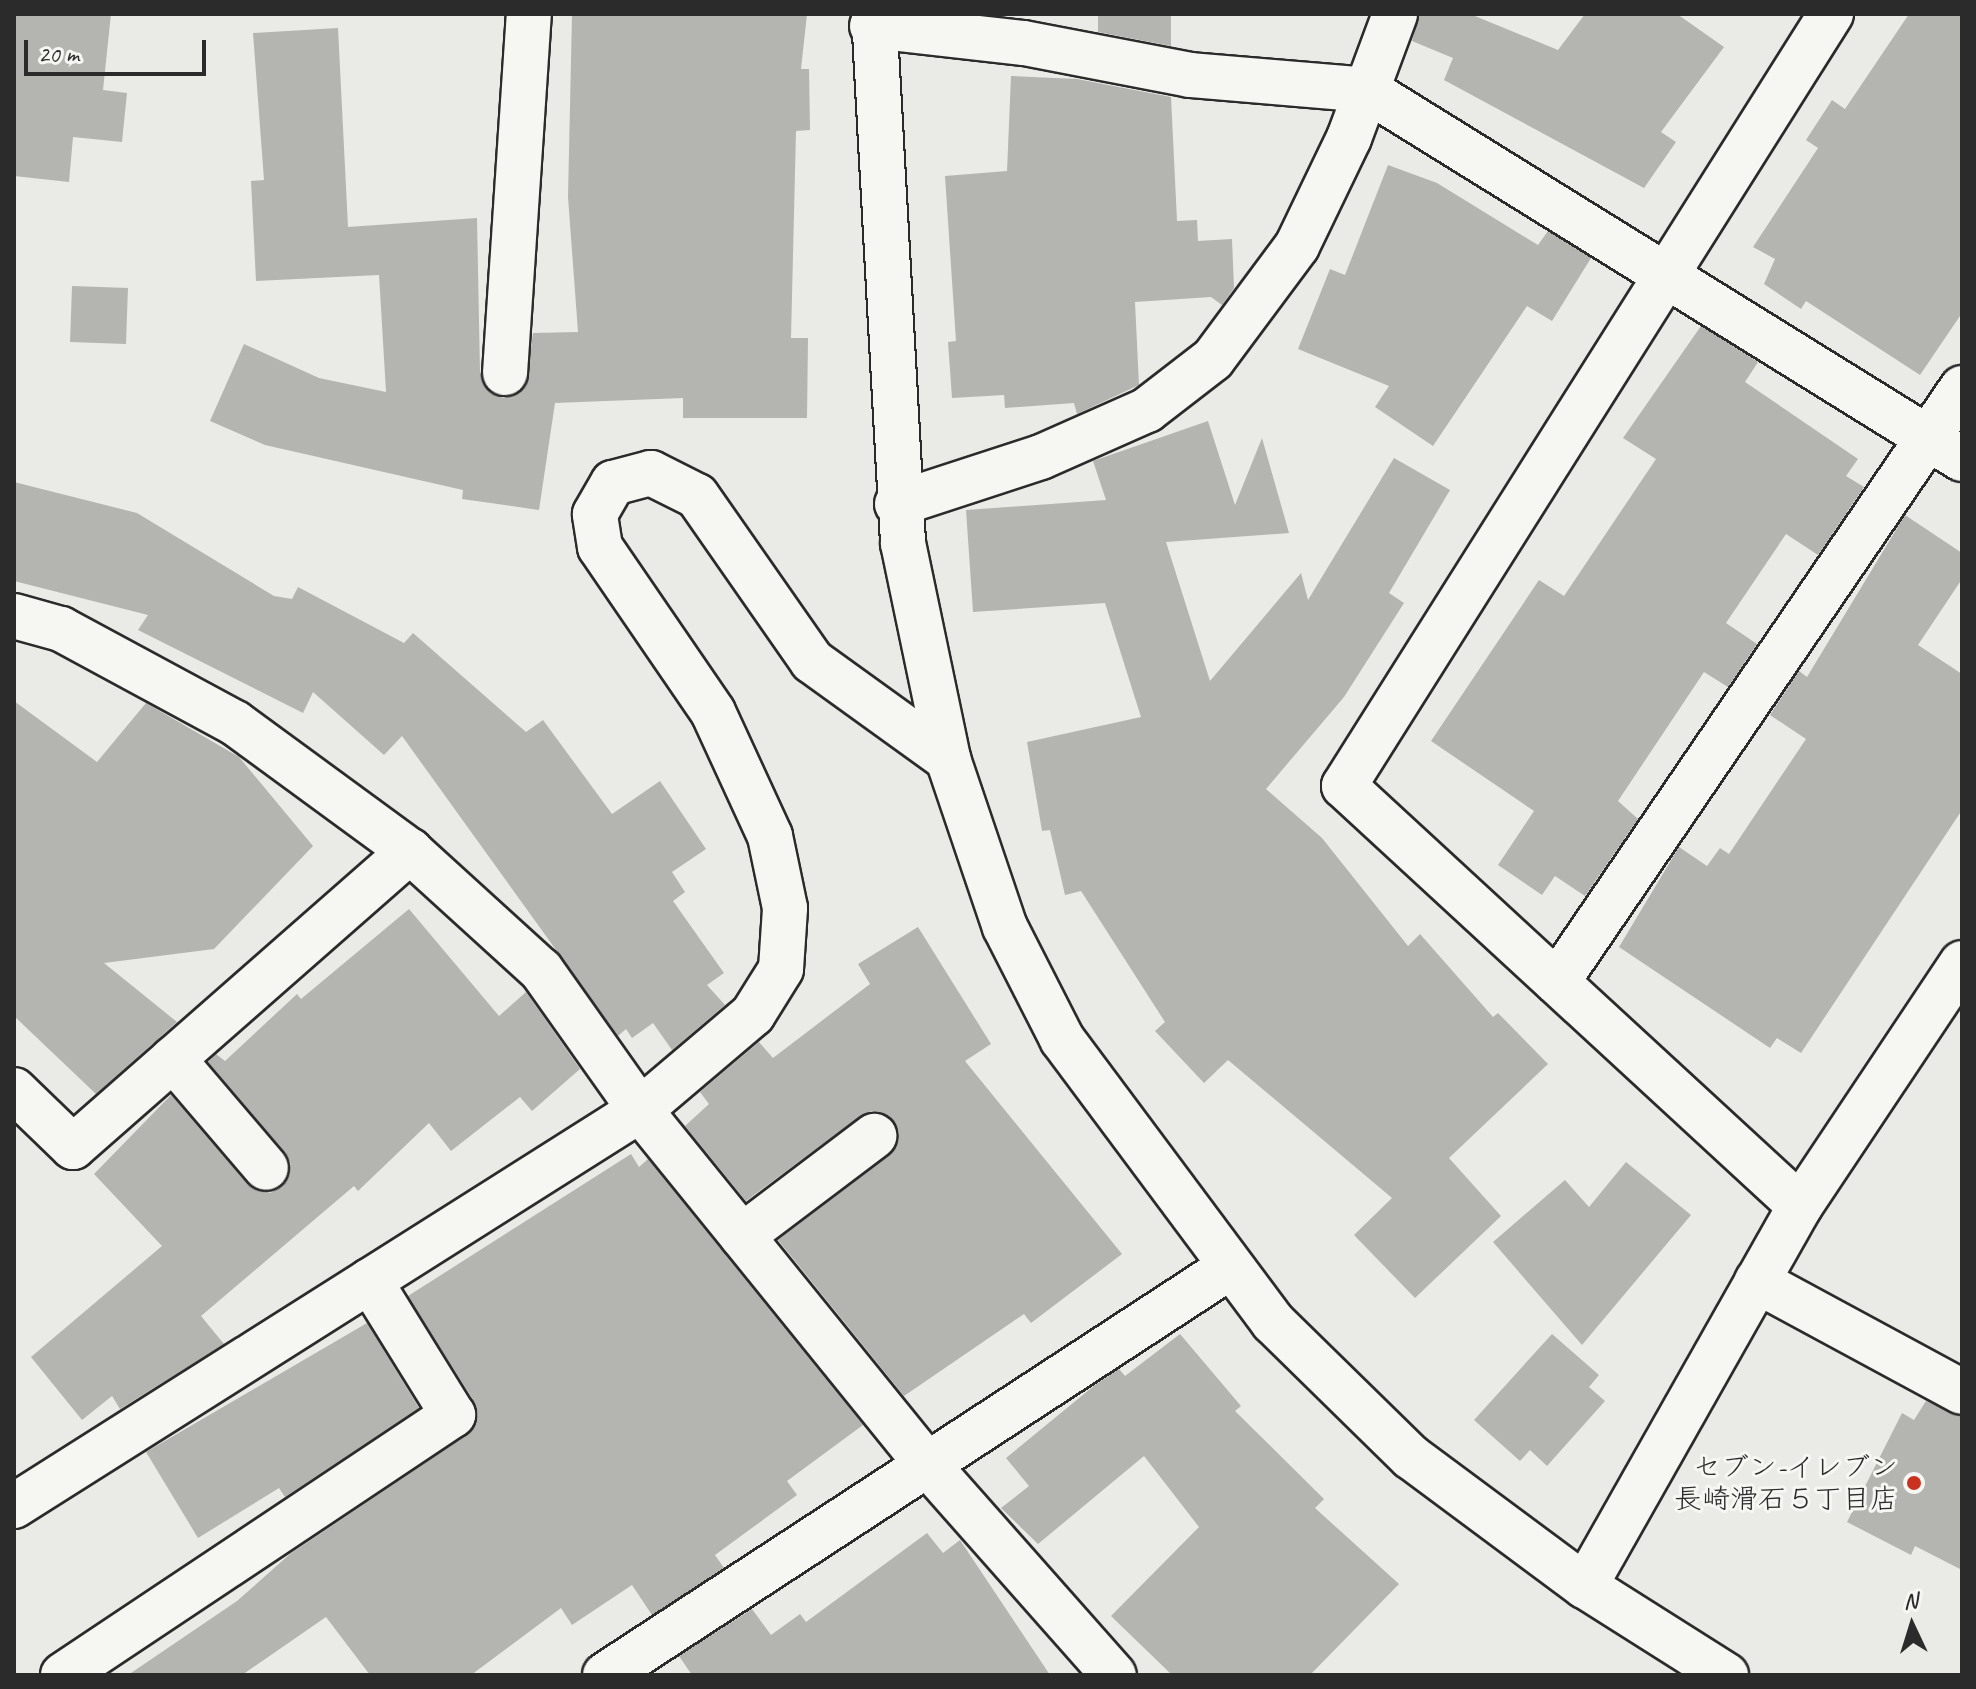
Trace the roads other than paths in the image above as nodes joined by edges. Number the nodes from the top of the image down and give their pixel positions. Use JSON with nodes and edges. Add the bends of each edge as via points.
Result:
{"nodes":[{"id":1,"x":529,"y":14,"type":"edge"},
{"id":2,"x":1395,"y":14,"type":"edge"},
{"id":3,"x":1831,"y":14,"type":"edge"},
{"id":4,"x":873,"y":20,"type":"edge"},
{"id":5,"x":1367,"y":90,"type":"junction"},
{"id":6,"x":1665,"y":281,"type":"junction"},
{"id":7,"x":505,"y":373,"type":"dead end"},
{"id":8,"x":1962,"y":388,"type":"edge"},
{"id":9,"x":1945,"y":449,"type":"edge"},
{"id":10,"x":897,"y":504,"type":"junction"},
{"id":11,"x":14,"y":616,"type":"edge"},
{"id":12,"x":948,"y":759,"type":"junction"},
{"id":13,"x":410,"y":851,"type":"junction"},
{"id":14,"x":1962,"y":963,"type":"edge"},
{"id":15,"x":1557,"y":982,"type":"junction"},
{"id":16,"x":173,"y":1059,"type":"junction"},
{"id":17,"x":14,"y":1090,"type":"edge"},
{"id":18,"x":640,"y":1110,"type":"junction"},
{"id":19,"x":874,"y":1136,"type":"dead end"},
{"id":20,"x":266,"y":1168,"type":"dead end"},
{"id":21,"x":1800,"y":1206,"type":"junction"},
{"id":22,"x":742,"y":1236,"type":"junction"},
{"id":23,"x":1230,"y":1267,"type":"junction"},
{"id":24,"x":370,"y":1281,"type":"junction"},
{"id":25,"x":1757,"y":1281,"type":"junction"},
{"id":26,"x":1962,"y":1392,"type":"edge"},
{"id":27,"x":927,"y":1464,"type":"junction"},
{"id":28,"x":14,"y":1506,"type":"edge"},
{"id":29,"x":1585,"y":1586,"type":"junction"},
{"id":30,"x":63,"y":1675,"type":"edge"},
{"id":31,"x":605,"y":1675,"type":"edge"},
{"id":32,"x":1114,"y":1675,"type":"edge"},
{"id":33,"x":1726,"y":1675,"type":"edge"}],
"edges":[{"from":1,"to":7,"type":"street"},
{"from":2,"to":5,"type":"street"},
{"from":3,"to":6,"type":"street"},
{"from":4,"to":5,"type":"street","via":[[1190,75]]},
{"from":4,"to":10,"type":"street"},
{"from":5,"to":6,"type":"street"},
{"from":5,"to":10,"type":"street","via":[[1297,246],[1213,359],[1147,410],[1041,457]]},
{"from":6,"to":9,"type":"street"},
{"from":6,"to":15,"type":"street","via":[[1344,786]]},
{"from":8,"to":9,"type":"street"},
{"from":9,"to":15,"type":"street"},
{"from":10,"to":12,"type":"street"},
{"from":11,"to":13,"type":"street","via":[[61,629],[235,723]]},
{"from":12,"to":18,"type":"street","via":[[812,661],[697,496],[651,473],[631,475],[603,494],[595,514],[600,547],[713,712],[770,836],[785,908],[781,969],[753,1014]]},
{"from":12,"to":23,"type":"street","via":[[1005,927],[1062,1039]]},
{"from":13,"to":16,"type":"street"},
{"from":13,"to":18,"type":"street","via":[[541,970]]},
{"from":14,"to":21,"type":"street"},
{"from":15,"to":21,"type":"street"},
{"from":16,"to":17,"type":"street","via":[[73,1147]]},
{"from":16,"to":20,"type":"street"},
{"from":18,"to":22,"type":"street"},
{"from":18,"to":24,"type":"street"},
{"from":19,"to":22,"type":"street"},
{"from":21,"to":25,"type":"street"},
{"from":22,"to":27,"type":"street"},
{"from":23,"to":27,"type":"street"},
{"from":23,"to":29,"type":"street","via":[[1273,1322],[1411,1457]]},
{"from":24,"to":28,"type":"street"},
{"from":24,"to":30,"type":"street","via":[[453,1415]]},
{"from":25,"to":26,"type":"street"},
{"from":25,"to":29,"type":"street"},
{"from":27,"to":31,"type":"street"},
{"from":27,"to":32,"type":"street"},
{"from":29,"to":33,"type":"street"}]}
